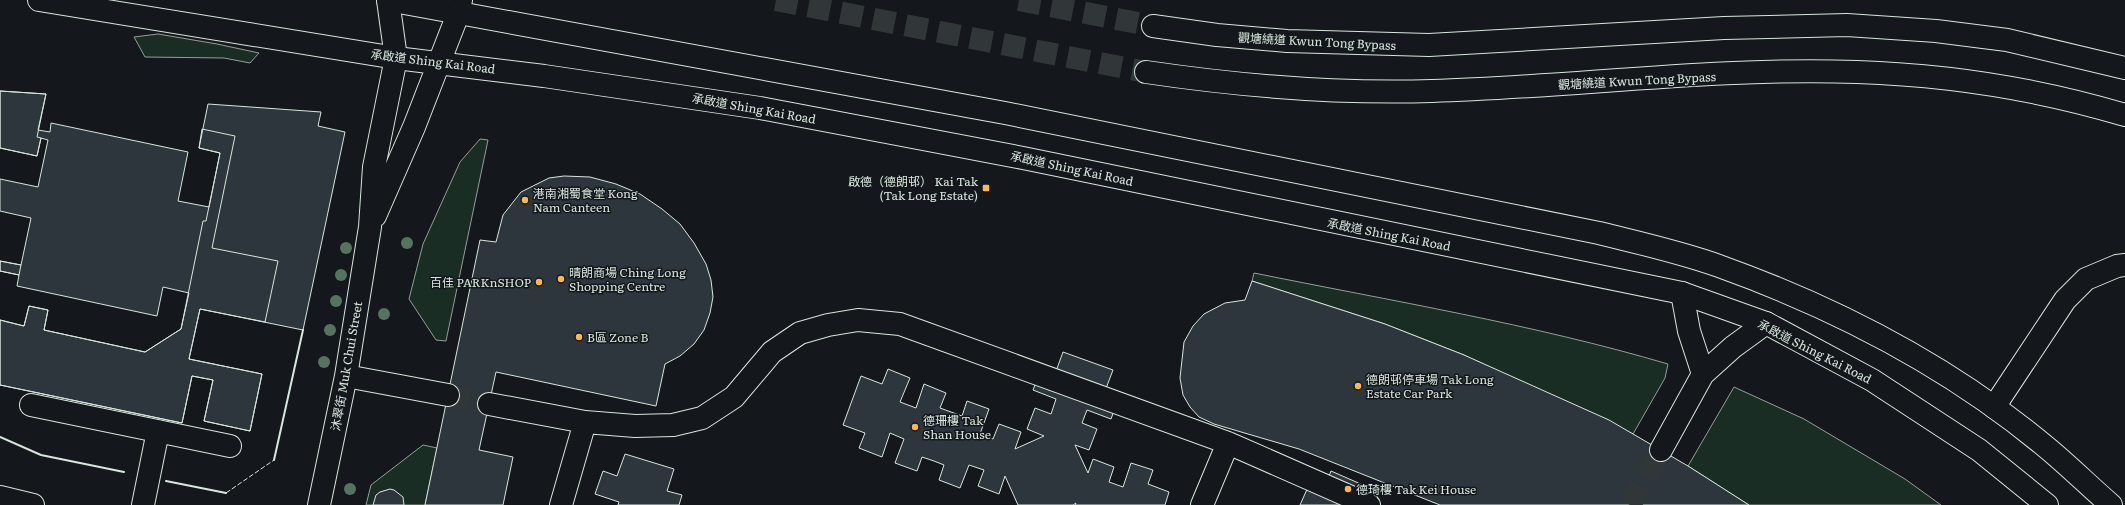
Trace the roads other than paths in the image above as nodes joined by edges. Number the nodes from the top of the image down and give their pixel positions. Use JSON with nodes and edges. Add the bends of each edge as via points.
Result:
{"nodes":[{"id":1,"x":39,"y":0,"type":"edge"},
{"id":2,"x":388,"y":0,"type":"edge"},
{"id":3,"x":459,"y":7,"type":"edge"},
{"id":4,"x":1153,"y":26,"type":"tunnel mouth"},
{"id":5,"x":396,"y":58,"type":"junction"},
{"id":6,"x":439,"y":63,"type":"junction"},
{"id":7,"x":2125,"y":68,"type":"edge"},
{"id":8,"x":1146,"y":72,"type":"tunnel mouth"},
{"id":9,"x":2125,"y":115,"type":"edge"},
{"id":10,"x":370,"y":227,"type":"junction"},
{"id":11,"x":2125,"y":265,"type":"edge"},
{"id":12,"x":1682,"y":293,"type":"junction"},
{"id":13,"x":1766,"y":323,"type":"junction"},
{"id":14,"x":1703,"y":374,"type":"junction"},
{"id":15,"x":346,"y":376,"type":"junction"},
{"id":16,"x":448,"y":395,"type":"tunnel mouth"},
{"id":17,"x":489,"y":404,"type":"tunnel mouth"},
{"id":18,"x":31,"y":405,"type":"dead end"},
{"id":19,"x":1994,"y":407,"type":"junction"},
{"id":20,"x":585,"y":422,"type":"junction"},
{"id":21,"x":158,"y":431,"type":"junction"},
{"id":22,"x":1228,"y":443,"type":"junction"},
{"id":23,"x":230,"y":446,"type":"dead end"},
{"id":24,"x":1661,"y":450,"type":"tunnel mouth"},
{"id":25,"x":0,"y":497,"type":"edge"},
{"id":26,"x":34,"y":505,"type":"edge"},
{"id":27,"x":143,"y":505,"type":"edge"},
{"id":28,"x":319,"y":505,"type":"edge"},
{"id":29,"x":561,"y":505,"type":"edge"},
{"id":30,"x":1202,"y":505,"type":"edge"},
{"id":31,"x":1370,"y":505,"type":"edge"},
{"id":32,"x":2047,"y":505,"type":"edge"},
{"id":33,"x":2111,"y":505,"type":"edge"}],
"edges":[{"from":1,"to":5,"type":"main road","name":"承啟道 Shing Kai Road"},
{"from":2,"to":3,"type":"main road"},
{"from":2,"to":5,"type":"main road","name":"沐翠街 Muk Chui Street"},
{"from":3,"to":6,"type":"main road","name":"沐翠街 Muk Chui Street"},
{"from":3,"to":19,"type":"main road","via":[[1005,113],[1646,244],[1718,265],[1823,309],[1890,342]]},
{"from":4,"to":7,"type":"main road","name":"觀塘繞道 Kwun Tong Bypass","via":[[1217,36],[1287,42],[1429,45],[1731,28],[1847,25],[1936,31],[2007,40]]},
{"from":5,"to":6,"type":"main road","name":"承啟道 Shing Kai Road"},
{"from":5,"to":10,"type":"main road","name":"沐翠街 Muk Chui Street","via":[[374,167]]},
{"from":6,"to":10,"type":"main road","name":"沐翠街 Muk Chui Street","via":[[396,172]]},
{"from":6,"to":12,"type":"main road","name":"承啟道 Shing Kai Road","via":[[674,94],[792,114],[1023,158]]},
{"from":8,"to":9,"type":"main road","name":"觀塘繞道 Kwun Tong Bypass","via":[[1248,86],[1365,92],[1502,88],[1725,75],[1856,72],[1925,76],[2010,87],[2061,97]]},
{"from":10,"to":15,"type":"main road","name":"沐翠街 Muk Chui Street"},
{"from":11,"to":19,"type":"main road","via":[[2086,279],[2065,300]]},
{"from":12,"to":13,"type":"main road","name":"承啟道 Shing Kai Road"},
{"from":12,"to":14,"type":"main road","via":[[1689,331]]},
{"from":13,"to":14,"type":"main road","via":[[1733,347]]},
{"from":13,"to":32,"type":"main road","name":"承啟道 Shing Kai Road","via":[[1872,380],[1926,414],[1979,450]]},
{"from":14,"to":24,"type":"main road"},
{"from":15,"to":16,"type":"main road"},
{"from":15,"to":28,"type":"main road","name":"沐翠街 Muk Chui Street"},
{"from":17,"to":20,"type":"main road"},
{"from":18,"to":21,"type":"main road"},
{"from":19,"to":33,"type":"main road","via":[[2046,446]]},
{"from":20,"to":22,"type":"main road","via":[[635,426],[673,425],[702,418],[734,397],[772,352],[800,333],[858,320],[900,324]]},
{"from":20,"to":29,"type":"main road"},
{"from":21,"to":23,"type":"main road"},
{"from":21,"to":27,"type":"main road"},
{"from":22,"to":30,"type":"main road"},
{"from":22,"to":31,"type":"main road"},
{"from":25,"to":26,"type":"main road"}]}
